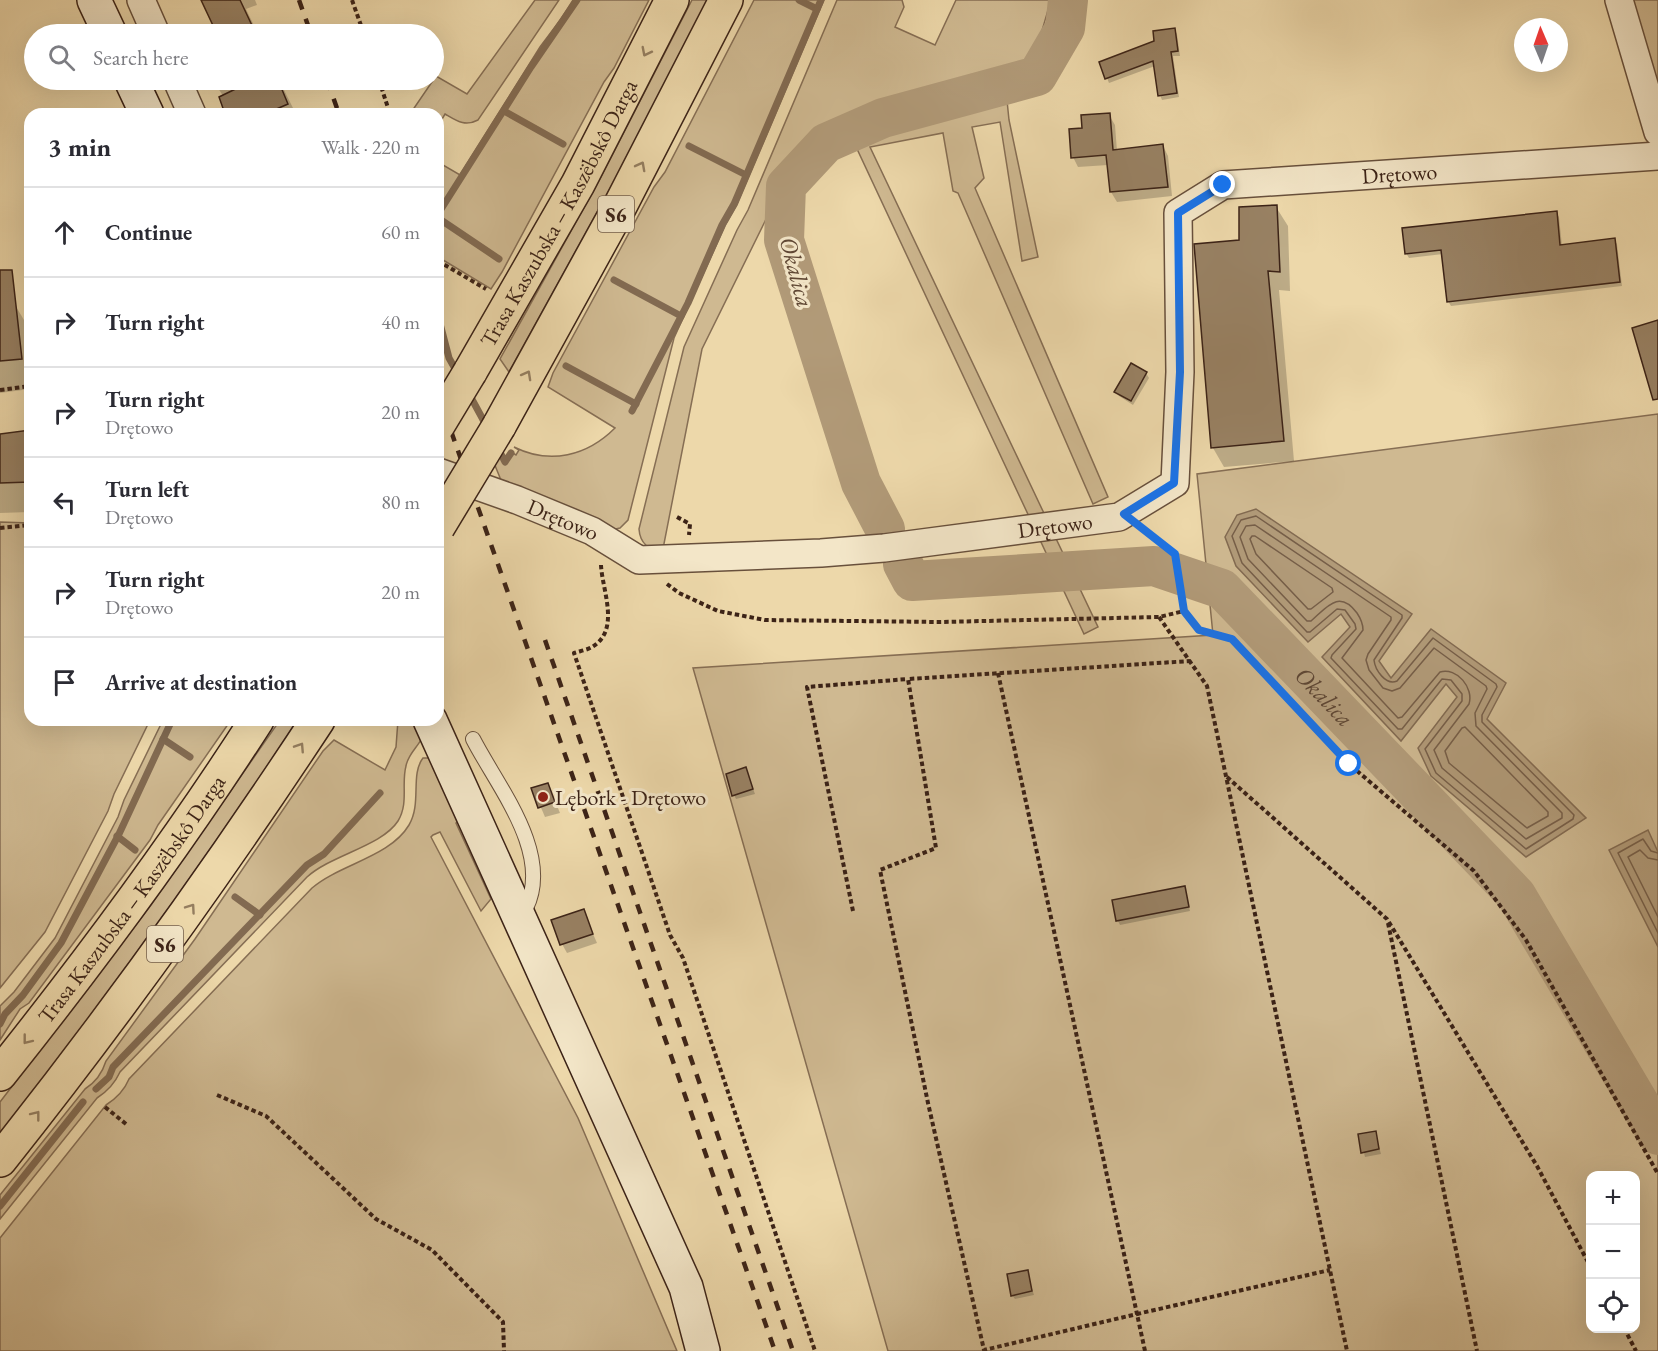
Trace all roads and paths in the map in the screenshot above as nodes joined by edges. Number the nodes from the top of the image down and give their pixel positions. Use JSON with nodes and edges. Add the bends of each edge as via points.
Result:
{"nodes":[{"id":1,"x":94,"y":0,"type":"edge"},
{"id":2,"x":141,"y":0,"type":"edge"},
{"id":3,"x":352,"y":0,"type":"edge"},
{"id":4,"x":672,"y":0,"type":"edge"},
{"id":5,"x":726,"y":0,"type":"edge"},
{"id":6,"x":1619,"y":0,"type":"edge"},
{"id":7,"x":105,"y":24,"type":"edge"},
{"id":8,"x":152,"y":24,"type":"edge"},
{"id":9,"x":360,"y":24,"type":"edge"},
{"id":10,"x":136,"y":90,"type":"edge"},
{"id":11,"x":181,"y":90,"type":"edge"},
{"id":12,"x":382,"y":90,"type":"edge"},
{"id":13,"x":144,"y":108,"type":"edge"},
{"id":14,"x":189,"y":108,"type":"edge"},
{"id":15,"x":388,"y":108,"type":"edge"},
{"id":16,"x":1658,"y":132,"type":"edge"},
{"id":17,"x":1658,"y":156,"type":"edge"},
{"id":18,"x":444,"y":265,"type":"edge"},
{"id":19,"x":492,"y":293,"type":"dead end"},
{"id":20,"x":24,"y":387,"type":"edge"},
{"id":21,"x":0,"y":390,"type":"edge"},
{"id":22,"x":444,"y":415,"type":"edge"},
{"id":23,"x":444,"y":474,"type":"edge"},
{"id":24,"x":1124,"y":514,"type":"junction"},
{"id":25,"x":444,"y":517,"type":"edge"},
{"id":26,"x":24,"y":526,"type":"edge"},
{"id":27,"x":0,"y":528,"type":"edge"},
{"id":28,"x":603,"y":537,"type":"junction"},
{"id":29,"x":639,"y":560,"type":"junction"},
{"id":30,"x":1184,"y":611,"type":"junction"},
{"id":31,"x":1159,"y":617,"type":"junction"},
{"id":32,"x":1190,"y":661,"type":"junction"},
{"id":33,"x":998,"y":673,"type":"junction"},
{"id":34,"x":908,"y":679,"type":"junction"},
{"id":35,"x":253,"y":726,"type":"edge"},
{"id":36,"x":314,"y":726,"type":"edge"},
{"id":37,"x":433,"y":726,"type":"edge"},
{"id":38,"x":472,"y":739,"type":"dead end"},
{"id":39,"x":1226,"y":777,"type":"junction"},
{"id":40,"x":853,"y":911,"type":"dead end"},
{"id":41,"x":516,"y":913,"type":"junction"},
{"id":42,"x":1387,"y":919,"type":"junction"},
{"id":43,"x":0,"y":1074,"type":"edge"},
{"id":44,"x":217,"y":1095,"type":"dead end"},
{"id":45,"x":105,"y":1107,"type":"dead end"},
{"id":46,"x":126,"y":1124,"type":"dead end"},
{"id":47,"x":0,"y":1161,"type":"edge"},
{"id":48,"x":1658,"y":1174,"type":"edge"},
{"id":49,"x":1586,"y":1258,"type":"edge"},
{"id":50,"x":1330,"y":1270,"type":"junction"},
{"id":51,"x":1137,"y":1314,"type":"junction"},
{"id":52,"x":1626,"y":1333,"type":"edge"},
{"id":53,"x":504,"y":1351,"type":"edge"},
{"id":54,"x":703,"y":1351,"type":"edge"},
{"id":55,"x":815,"y":1351,"type":"edge"},
{"id":56,"x":984,"y":1351,"type":"edge"},
{"id":57,"x":1145,"y":1351,"type":"edge"},
{"id":58,"x":1347,"y":1351,"type":"edge"},
{"id":59,"x":1477,"y":1351,"type":"edge"},
{"id":60,"x":1636,"y":1351,"type":"edge"}],
"edges":[{"from":1,"to":7,"type":"main road"},
{"from":2,"to":8,"type":"street"},
{"from":3,"to":9,"type":"path"},
{"from":4,"to":22,"type":"highway","name":"Trasa Kaszubska – Kaszëbskô Darga","number":"S6","one_way":true,"bridge":true,"via":[[578,184]]},
{"from":25,"to":5,"type":"highway","number":"S6","one_way":true,"bridge":true,"via":[[619,208]]},
{"from":6,"to":16,"type":"street"},
{"from":10,"to":13,"type":"main road"},
{"from":11,"to":14,"type":"street"},
{"from":12,"to":15,"type":"path"},
{"from":17,"to":24,"type":"street","name":"Drętowo","via":[[1223,185],[1178,213],[1180,372],[1174,483]]},
{"from":18,"to":19,"type":"path"},
{"from":20,"to":21,"type":"path"},
{"from":23,"to":28,"type":"street","name":"Drętowo"},
{"from":24,"to":29,"type":"street","name":"Drętowo","via":[[884,548]]},
{"from":24,"to":30,"type":"path","via":[[1175,554]]},
{"from":26,"to":27,"type":"path"},
{"from":28,"to":29,"type":"street","name":"Drętowo"},
{"from":28,"to":55,"type":"path","via":[[606,632],[594,646],[574,654],[670,935],[683,958]]},
{"from":29,"to":31,"type":"path","via":[[679,593],[718,611],[765,620],[940,622]]},
{"from":30,"to":31,"type":"path"},
{"from":30,"to":48,"type":"path","via":[[1199,630],[1232,639],[1349,764],[1474,871],[1526,940]]},
{"from":31,"to":32,"type":"path"},
{"from":32,"to":33,"type":"path"},
{"from":32,"to":39,"type":"path","via":[[1207,686]]},
{"from":33,"to":34,"type":"path"},
{"from":33,"to":51,"type":"path"},
{"from":34,"to":40,"type":"path","via":[[807,687]]},
{"from":34,"to":56,"type":"path","via":[[936,848],[880,870]]},
{"from":35,"to":43,"type":"highway","name":"Trasa Kaszubska – Kaszëbskô Darga","number":"S6","one_way":true,"via":[[126,910]]},
{"from":47,"to":36,"type":"highway","number":"S6","one_way":true,"via":[[167,941]]},
{"from":37,"to":41,"type":"main road"},
{"from":38,"to":41,"type":"lane","via":[[513,808],[528,844],[530,891],[526,908]]},
{"from":39,"to":42,"type":"path"},
{"from":39,"to":50,"type":"path"},
{"from":41,"to":54,"type":"main road","via":[[686,1287]]},
{"from":42,"to":49,"type":"path","via":[[1537,1166]]},
{"from":42,"to":59,"type":"path"},
{"from":44,"to":53,"type":"path","via":[[266,1116],[376,1219],[432,1250],[503,1322]]},
{"from":45,"to":46,"type":"path"},
{"from":50,"to":51,"type":"path"},
{"from":50,"to":58,"type":"path"},
{"from":51,"to":56,"type":"path"},
{"from":51,"to":57,"type":"path"},
{"from":52,"to":60,"type":"path"}]}
